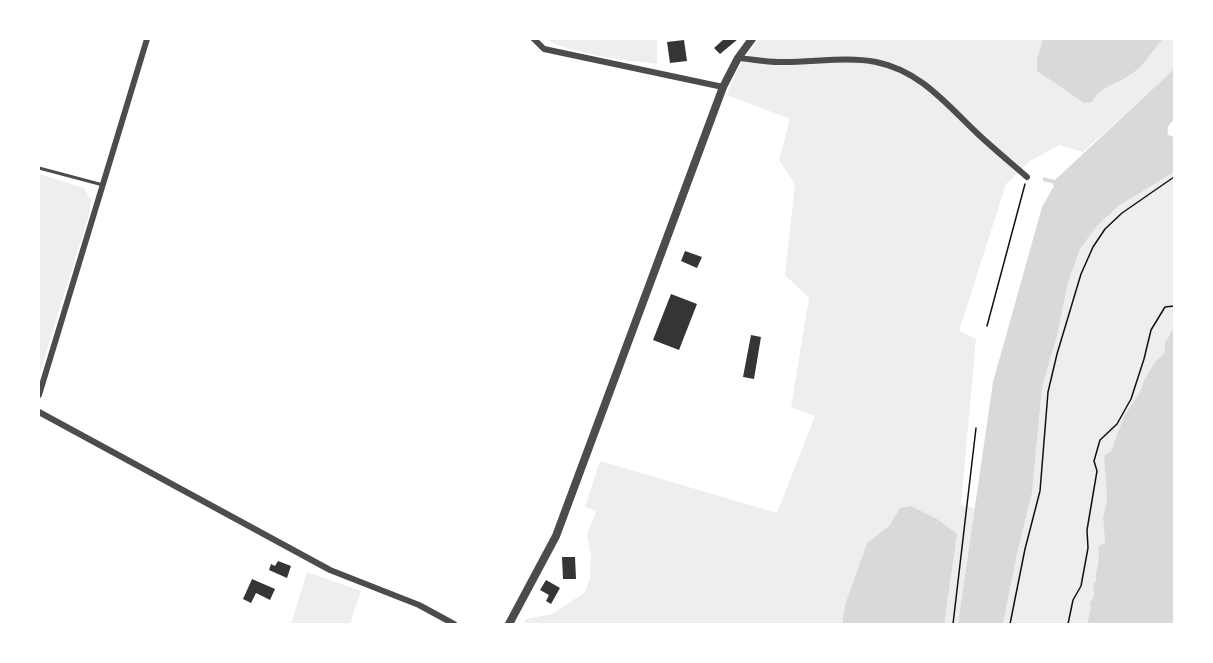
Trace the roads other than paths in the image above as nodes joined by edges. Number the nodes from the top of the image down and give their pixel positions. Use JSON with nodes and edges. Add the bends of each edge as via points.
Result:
{"nodes":[{"id":1,"x":147,"y":39,"type":"edge"},
{"id":2,"x":534,"y":39,"type":"edge"},
{"id":3,"x":752,"y":39,"type":"edge"},
{"id":4,"x":738,"y":58,"type":"junction"},
{"id":5,"x":723,"y":87,"type":"junction"},
{"id":6,"x":39,"y":168,"type":"edge"},
{"id":7,"x":1027,"y":177,"type":"road end"},
{"id":8,"x":103,"y":185,"type":"junction"},
{"id":9,"x":39,"y":395,"type":"edge"},
{"id":10,"x":39,"y":412,"type":"edge"},
{"id":11,"x":454,"y":624,"type":"edge"},
{"id":12,"x":509,"y":624,"type":"edge"}],
"edges":[{"from":1,"to":8,"type":"street"},
{"from":2,"to":5,"type":"street","via":[[544,49]]},
{"from":3,"to":4,"type":"street"},
{"from":4,"to":5,"type":"street"},
{"from":4,"to":7,"type":"street","via":[[777,62],[873,61],[897,68],[937,93]]},
{"from":5,"to":12,"type":"street","via":[[556,536]]},
{"from":6,"to":8,"type":"lane"},
{"from":8,"to":9,"type":"street"},
{"from":10,"to":11,"type":"street","via":[[330,570],[419,605]]}]}
